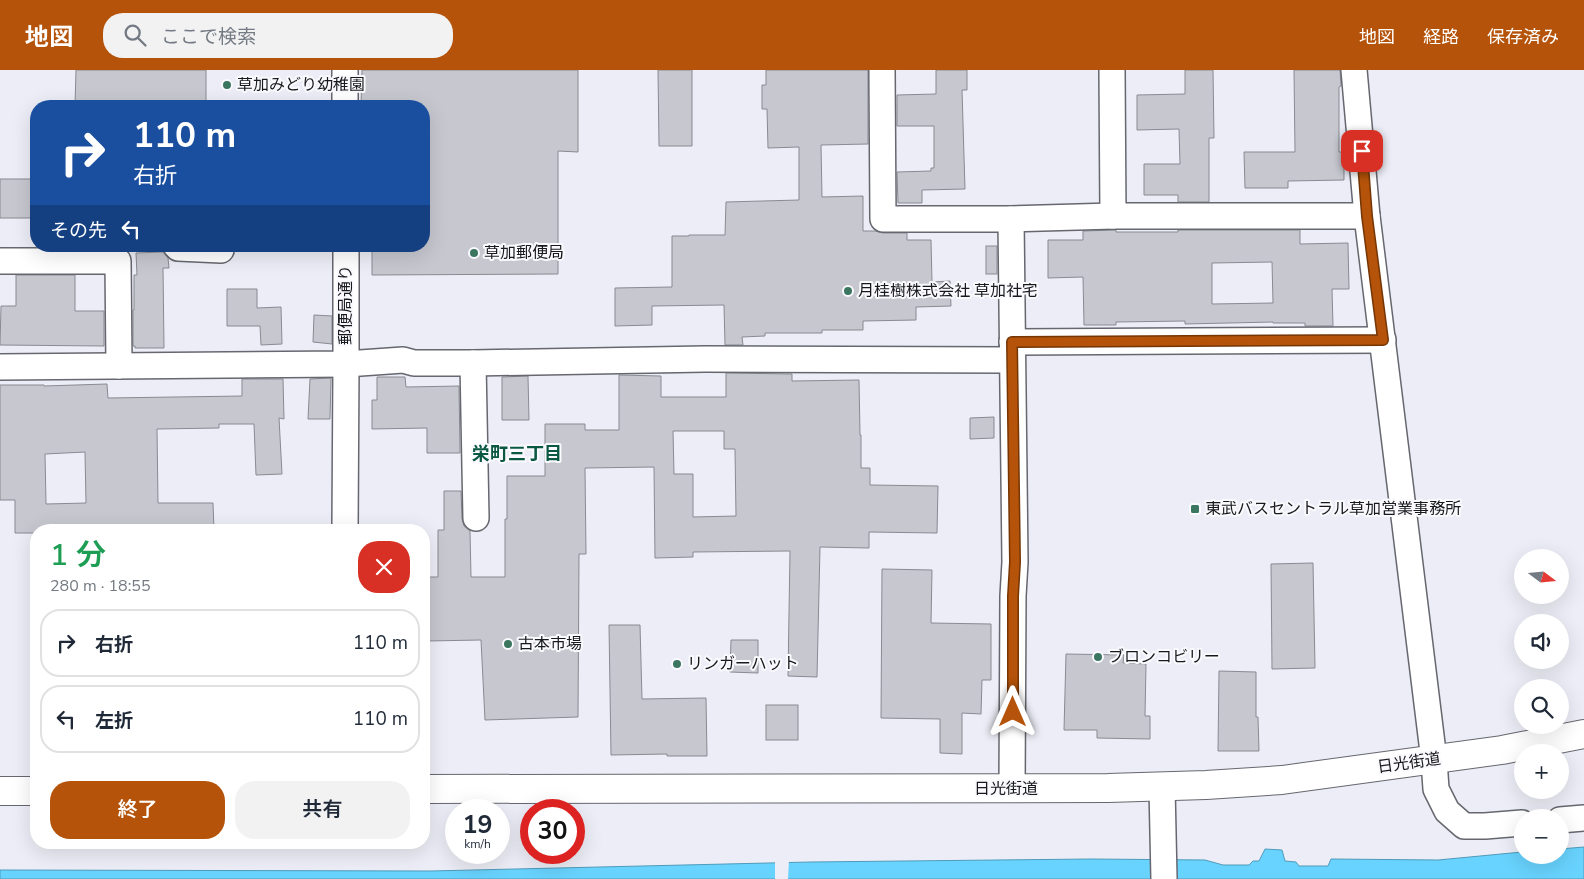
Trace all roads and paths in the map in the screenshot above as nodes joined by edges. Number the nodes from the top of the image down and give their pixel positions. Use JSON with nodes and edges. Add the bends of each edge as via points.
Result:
{"nodes":[{"id":1,"x":345,"y":70,"type":"edge"},
{"id":2,"x":882,"y":70,"type":"edge"},
{"id":3,"x":1112,"y":70,"type":"edge"},
{"id":4,"x":1354,"y":70,"type":"edge"},
{"id":5,"x":345,"y":100,"type":"edge"},
{"id":6,"x":1112,"y":216,"type":"junction"},
{"id":7,"x":1367,"y":216,"type":"junction"},
{"id":8,"x":1011,"y":219,"type":"junction"},
{"id":9,"x":346,"y":252,"type":"edge"},
{"id":10,"x":118,"y":254,"type":"edge"},
{"id":11,"x":0,"y":261,"type":"edge"},
{"id":12,"x":1383,"y":340,"type":"junction"},
{"id":13,"x":1012,"y":351,"type":"junction"},
{"id":14,"x":473,"y":363,"type":"junction"},
{"id":15,"x":346,"y":364,"type":"junction"},
{"id":16,"x":119,"y":366,"type":"junction"},
{"id":17,"x":0,"y":367,"type":"edge"},
{"id":18,"x":476,"y":518,"type":"dead end"},
{"id":19,"x":345,"y":524,"type":"edge"},
{"id":20,"x":1584,"y":734,"type":"edge"},
{"id":21,"x":1434,"y":760,"type":"junction"},
{"id":22,"x":1162,"y":787,"type":"junction"},
{"id":23,"x":430,"y":789,"type":"edge"},
{"id":24,"x":1012,"y":789,"type":"junction"},
{"id":25,"x":0,"y":791,"type":"edge"},
{"id":26,"x":30,"y":791,"type":"edge"},
{"id":27,"x":1584,"y":818,"type":"edge"},
{"id":28,"x":1569,"y":819,"type":"edge"},
{"id":29,"x":1514,"y":824,"type":"edge"},
{"id":30,"x":1164,"y":879,"type":"edge"}],
"edges":[{"from":1,"to":5,"type":"street"},
{"from":2,"to":8,"type":"street","via":[[883,219]]},
{"from":3,"to":6,"type":"street"},
{"from":4,"to":7,"type":"street"},
{"from":6,"to":7,"type":"street"},
{"from":6,"to":8,"type":"street"},
{"from":7,"to":12,"type":"street"},
{"from":8,"to":13,"type":"street"},
{"from":9,"to":15,"type":"street","name":"郵便局通り"},
{"from":10,"to":11,"type":"street"},
{"from":10,"to":16,"type":"street"},
{"from":12,"to":13,"type":"street"},
{"from":12,"to":21,"type":"street"},
{"from":13,"to":14,"type":"street"},
{"from":13,"to":24,"type":"street","via":[[1015,562]]},
{"from":14,"to":15,"type":"street","via":[[414,363],[403,360]]},
{"from":14,"to":18,"type":"street"},
{"from":15,"to":16,"type":"street"},
{"from":15,"to":19,"type":"street","name":"郵便局通り"},
{"from":16,"to":17,"type":"street"},
{"from":20,"to":21,"type":"main road","name":"日光街道"},
{"from":21,"to":22,"type":"main road","name":"日光街道","via":[[1282,780]]},
{"from":21,"to":29,"type":"street","via":[[1436,789],[1447,811],[1464,826]]},
{"from":22,"to":24,"type":"main road","name":"日光街道"},
{"from":22,"to":30,"type":"street"},
{"from":23,"to":24,"type":"main road","name":"日光街道"},
{"from":25,"to":26,"type":"main road"},
{"from":27,"to":28,"type":"street"}]}
